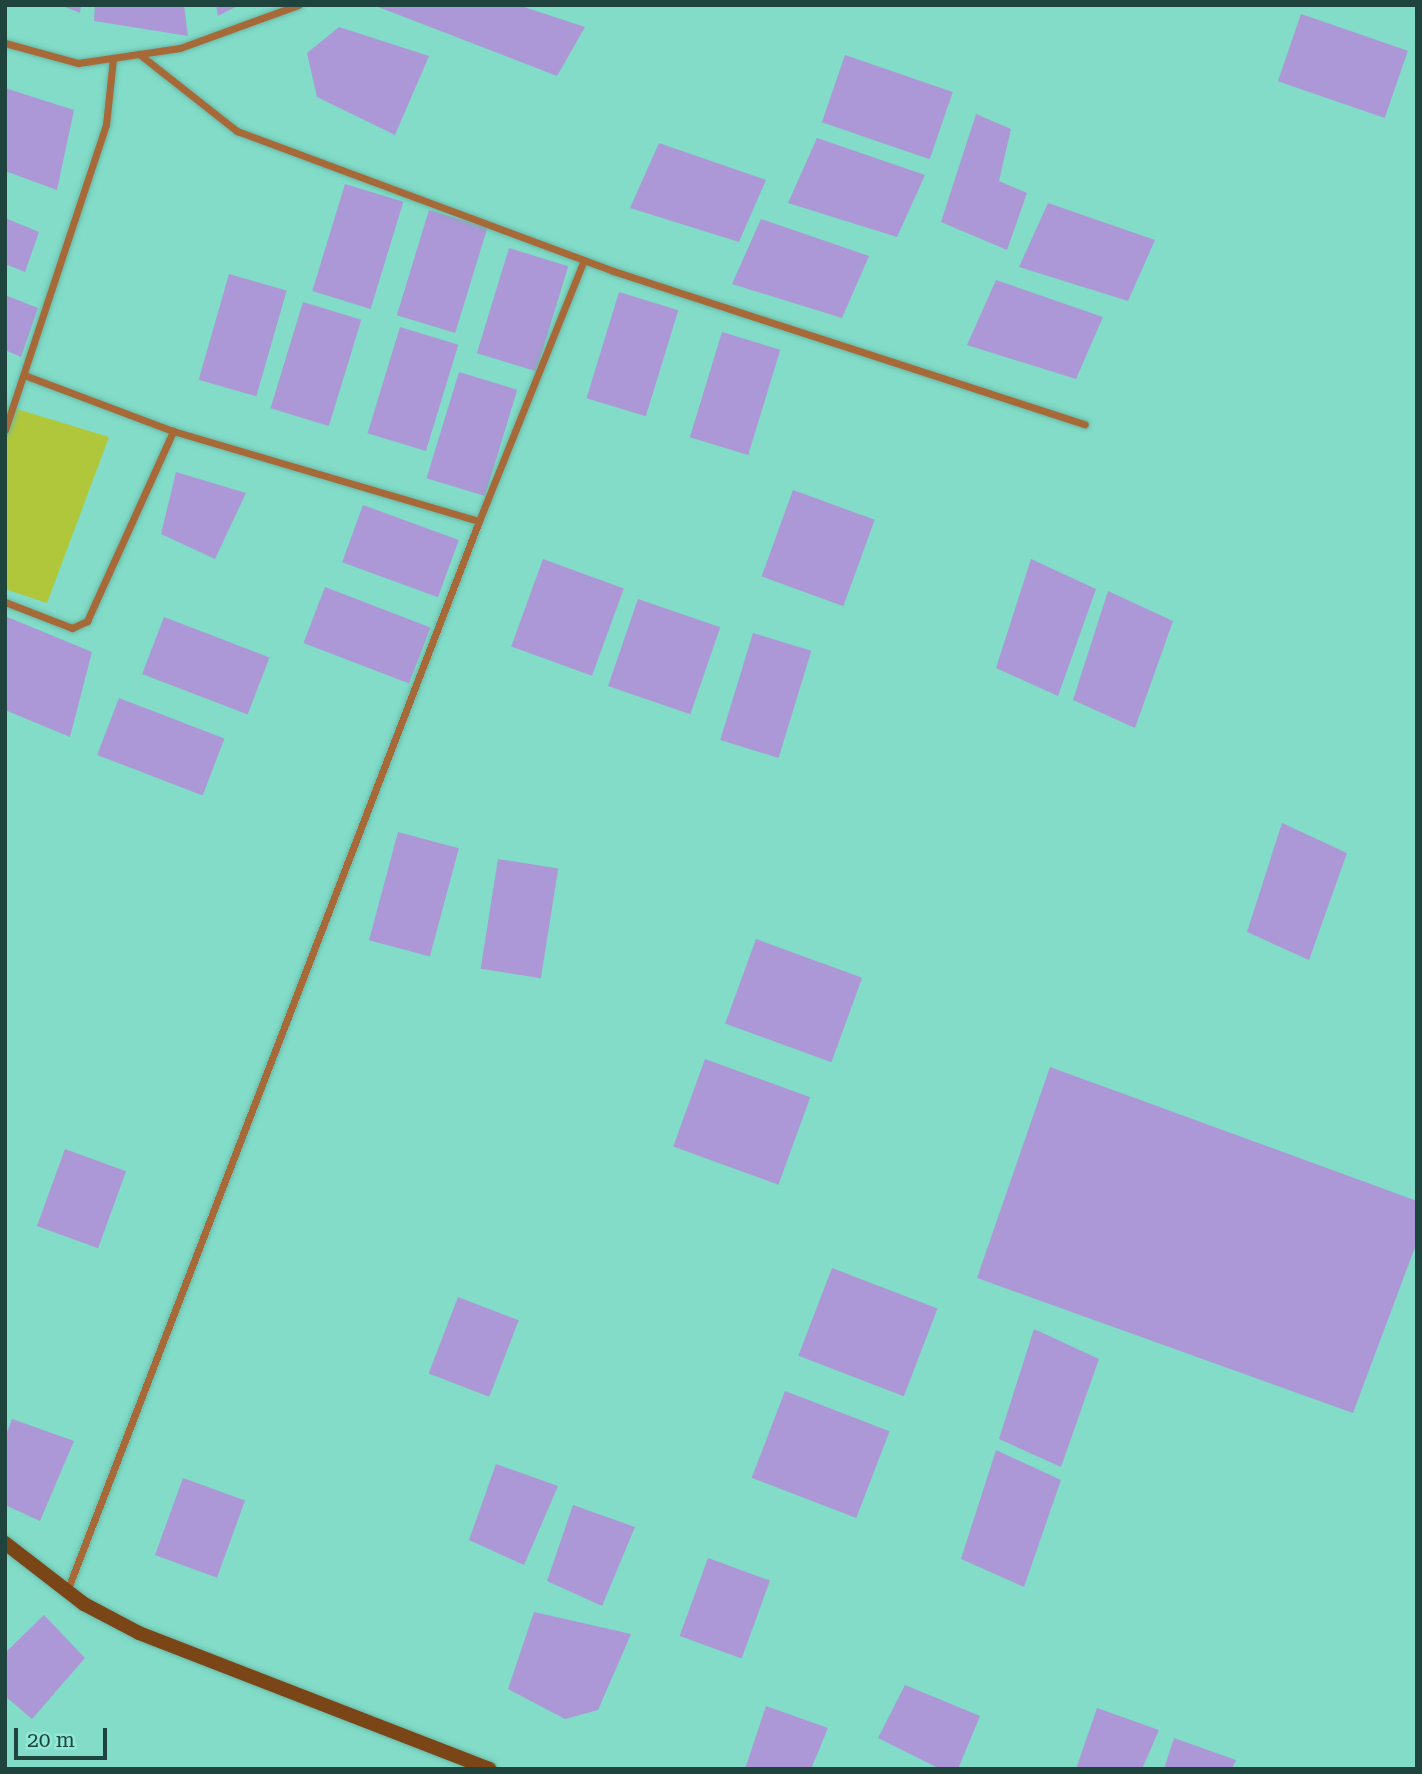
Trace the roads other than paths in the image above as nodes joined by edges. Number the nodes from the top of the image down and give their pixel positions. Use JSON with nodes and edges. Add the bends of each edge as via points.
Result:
{"nodes":[{"id":1,"x":298,"y":5,"type":"edge"},
{"id":2,"x":5,"y":43,"type":"edge"},
{"id":3,"x":139,"y":54,"type":"junction"},
{"id":4,"x":113,"y":58,"type":"junction"},
{"id":5,"x":584,"y":260,"type":"junction"},
{"id":6,"x":24,"y":375,"type":"junction"},
{"id":7,"x":1085,"y":424,"type":"dead end"},
{"id":8,"x":5,"y":430,"type":"edge"},
{"id":9,"x":173,"y":431,"type":"junction"},
{"id":10,"x":480,"y":521,"type":"junction"},
{"id":11,"x":5,"y":602,"type":"edge"},
{"id":12,"x":5,"y":1544,"type":"edge"},
{"id":13,"x":67,"y":1591,"type":"junction"},
{"id":14,"x":490,"y":1769,"type":"edge"}],
"edges":[{"from":1,"to":3,"type":"street","via":[[180,48]]},
{"from":2,"to":4,"type":"street","via":[[78,63]]},
{"from":3,"to":4,"type":"street"},
{"from":3,"to":5,"type":"street","via":[[237,131]]},
{"from":4,"to":6,"type":"street","via":[[106,125]]},
{"from":5,"to":7,"type":"street"},
{"from":5,"to":10,"type":"street"},
{"from":6,"to":8,"type":"street"},
{"from":6,"to":9,"type":"street"},
{"from":9,"to":10,"type":"street"},
{"from":9,"to":11,"type":"street","via":[[87,621],[72,628]]},
{"from":10,"to":13,"type":"street"},
{"from":12,"to":13,"type":"street"},
{"from":13,"to":14,"type":"street","via":[[199,1658]]}]}
